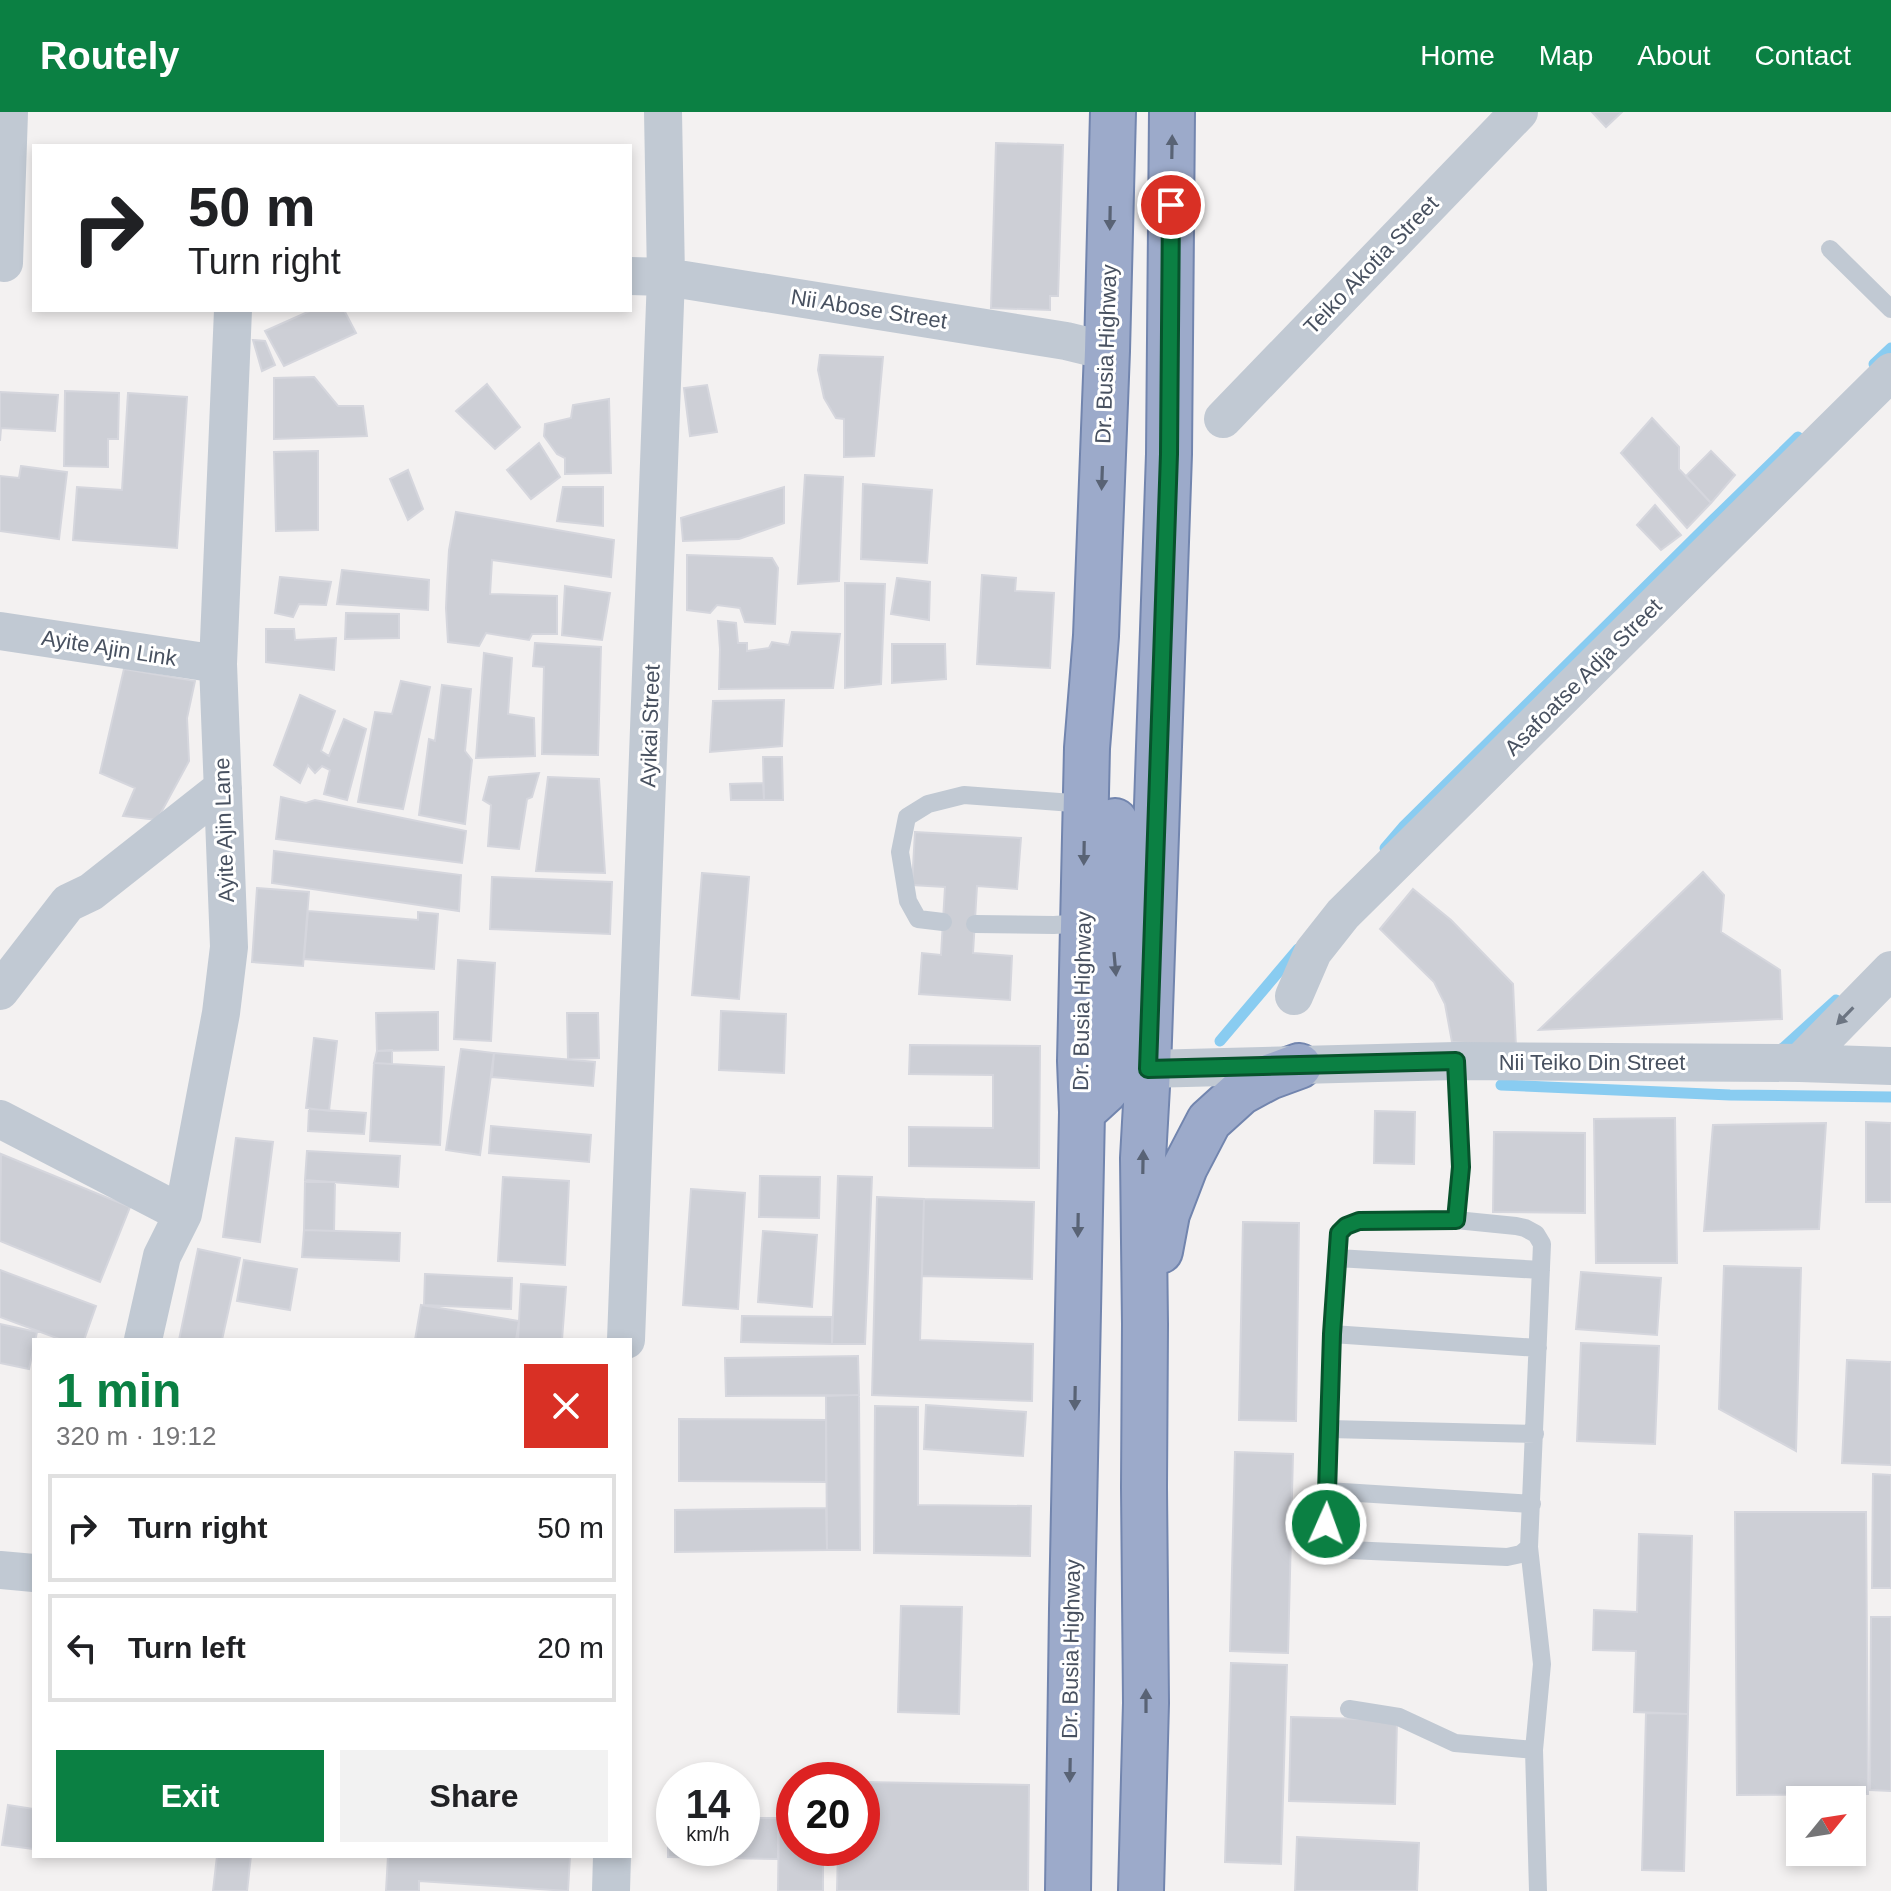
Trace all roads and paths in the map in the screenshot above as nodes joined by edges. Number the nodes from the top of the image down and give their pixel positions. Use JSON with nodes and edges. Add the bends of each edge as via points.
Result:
{"nodes":[{"id":1,"x":9,"y":112,"type":"edge"},
{"id":2,"x":663,"y":112,"type":"edge"},
{"id":3,"x":1113,"y":112,"type":"edge"},
{"id":4,"x":1172,"y":112,"type":"edge"},
{"id":5,"x":1519,"y":112,"type":"edge"},
{"id":6,"x":1830,"y":249,"type":"dead end"},
{"id":7,"x":13,"y":263,"type":"edge"},
{"id":8,"x":648,"y":276,"type":"edge"},
{"id":9,"x":1891,"y":309,"type":"edge"},
{"id":10,"x":233,"y":312,"type":"edge"},
{"id":11,"x":1107,"y":351,"type":"junction"},
{"id":12,"x":1891,"y":372,"type":"edge"},
{"id":13,"x":1223,"y":419,"type":"dead end"},
{"id":14,"x":0,"y":631,"type":"edge"},
{"id":15,"x":1096,"y":636,"type":"junction"},
{"id":16,"x":218,"y":664,"type":"junction"},
{"id":17,"x":223,"y":788,"type":"junction"},
{"id":18,"x":1086,"y":804,"type":"junction"},
{"id":19,"x":943,"y":922,"type":"dead end"},
{"id":20,"x":1083,"y":923,"type":"junction"},
{"id":21,"x":975,"y":924,"type":"dead end"},
{"id":22,"x":1891,"y":970,"type":"edge"},
{"id":23,"x":0,"y":991,"type":"edge"},
{"id":24,"x":1294,"y":996,"type":"dead end"},
{"id":25,"x":1456,"y":1061,"type":"junction"},
{"id":26,"x":1800,"y":1063,"type":"junction"},
{"id":27,"x":1299,"y":1066,"type":"junction"},
{"id":28,"x":1891,"y":1066,"type":"edge"},
{"id":29,"x":1148,"y":1069,"type":"junction"},
{"id":30,"x":1082,"y":1112,"type":"junction"},
{"id":31,"x":0,"y":1119,"type":"edge"},
{"id":32,"x":183,"y":1214,"type":"junction"},
{"id":33,"x":1456,"y":1220,"type":"junction"},
{"id":34,"x":1337,"y":1258,"type":"junction"},
{"id":35,"x":1541,"y":1270,"type":"junction"},
{"id":36,"x":1145,"y":1324,"type":"junction"},
{"id":37,"x":1332,"y":1334,"type":"junction"},
{"id":38,"x":143,"y":1338,"type":"edge"},
{"id":39,"x":626,"y":1338,"type":"edge"},
{"id":40,"x":1538,"y":1348,"type":"junction"},
{"id":41,"x":1329,"y":1429,"type":"junction"},
{"id":42,"x":1535,"y":1434,"type":"junction"},
{"id":43,"x":1327,"y":1491,"type":"junction"},
{"id":44,"x":1532,"y":1504,"type":"junction"},
{"id":45,"x":1529,"y":1547,"type":"junction"},
{"id":46,"x":0,"y":1570,"type":"edge"},
{"id":47,"x":32,"y":1573,"type":"edge"},
{"id":48,"x":1349,"y":1709,"type":"dead end"},
{"id":49,"x":1534,"y":1750,"type":"junction"},
{"id":50,"x":612,"y":1858,"type":"edge"},
{"id":51,"x":611,"y":1891,"type":"edge"},
{"id":52,"x":1068,"y":1891,"type":"edge"},
{"id":53,"x":1141,"y":1891,"type":"edge"},
{"id":54,"x":1538,"y":1891,"type":"edge"}],
"edges":[{"from":1,"to":7,"type":"street"},
{"from":2,"to":8,"type":"street","name":"Ayikai Street"},
{"from":3,"to":11,"type":"highway","name":"Dr. Busia Highway","one_way":true},
{"from":29,"to":4,"type":"highway","one_way":true,"via":[[1169,454]]},
{"from":5,"to":13,"type":"street","name":"Teiko Akotia Street"},
{"from":6,"to":9,"type":"lane"},
{"from":8,"to":11,"type":"street","name":"Nii Abose Street"},
{"from":8,"to":39,"type":"street","name":"Ayikai Street"},
{"from":10,"to":16,"type":"street","name":"Ayite Ajin Lane"},
{"from":11,"to":15,"type":"highway","name":"Dr. Busia Highway","one_way":true},
{"from":12,"to":24,"type":"street","name":"Asafoatse Adja Street","via":[[1343,914],[1313,952]]},
{"from":14,"to":16,"type":"street","name":"Ayite Ajin Link"},
{"from":15,"to":18,"type":"highway","name":"Dr. Busia Highway"},
{"from":15,"to":30,"type":"highway","one_way":true,"via":[[1115,799],[1114,956],[1119,1006],[1115,1063],[1106,1090]]},
{"from":16,"to":17,"type":"street","name":"Ayite Ajin Lane"},
{"from":17,"to":23,"type":"street","via":[[91,892],[68,903]]},
{"from":17,"to":32,"type":"street","name":"Ayite Ajin Lane","via":[[229,947]]},
{"from":18,"to":19,"type":"lane","via":[[964,795],[928,804],[907,817],[900,852],[908,901],[918,919]]},
{"from":18,"to":20,"type":"highway","name":"Dr. Busia Highway","one_way":true},
{"from":20,"to":21,"type":"lane"},
{"from":20,"to":30,"type":"highway","name":"Dr. Busia Highway"},
{"from":22,"to":26,"type":"street","one_way":true},
{"from":25,"to":26,"type":"street","name":"Nii Teiko Din Street"},
{"from":25,"to":27,"type":"street","name":"Nii Teiko Din Street"},
{"from":25,"to":33,"type":"lane","via":[[1461,1167]]},
{"from":26,"to":28,"type":"street","name":"Nii Teiko Din Street"},
{"from":27,"to":29,"type":"street","name":"Nii Teiko Din Street"},
{"from":27,"to":36,"type":"highway","via":[[1241,1092],[1209,1121],[1167,1214]]},
{"from":36,"to":29,"type":"highway","one_way":true},
{"from":30,"to":52,"type":"highway","name":"Dr. Busia Highway","one_way":true},
{"from":31,"to":32,"type":"street"},
{"from":32,"to":38,"type":"street","name":"Ayite Ajin Lane","via":[[162,1256]]},
{"from":33,"to":34,"type":"lane","via":[[1359,1221],[1339,1233]]},
{"from":33,"to":35,"type":"lane","via":[[1516,1226],[1536,1234],[1542,1244]]},
{"from":34,"to":35,"type":"lane"},
{"from":34,"to":37,"type":"lane"},
{"from":35,"to":40,"type":"lane"},
{"from":53,"to":36,"type":"highway","one_way":true},
{"from":37,"to":40,"type":"lane"},
{"from":37,"to":41,"type":"lane"},
{"from":40,"to":42,"type":"lane"},
{"from":41,"to":42,"type":"lane"},
{"from":41,"to":43,"type":"lane"},
{"from":42,"to":44,"type":"lane"},
{"from":43,"to":44,"type":"lane"},
{"from":43,"to":45,"type":"lane","via":[[1329,1537],[1349,1550],[1507,1557]]},
{"from":44,"to":45,"type":"lane"},
{"from":45,"to":49,"type":"lane","via":[[1542,1664]]},
{"from":46,"to":47,"type":"street"},
{"from":48,"to":49,"type":"lane","via":[[1399,1717],[1455,1743]]},
{"from":49,"to":54,"type":"lane"},
{"from":50,"to":51,"type":"street"}]}
